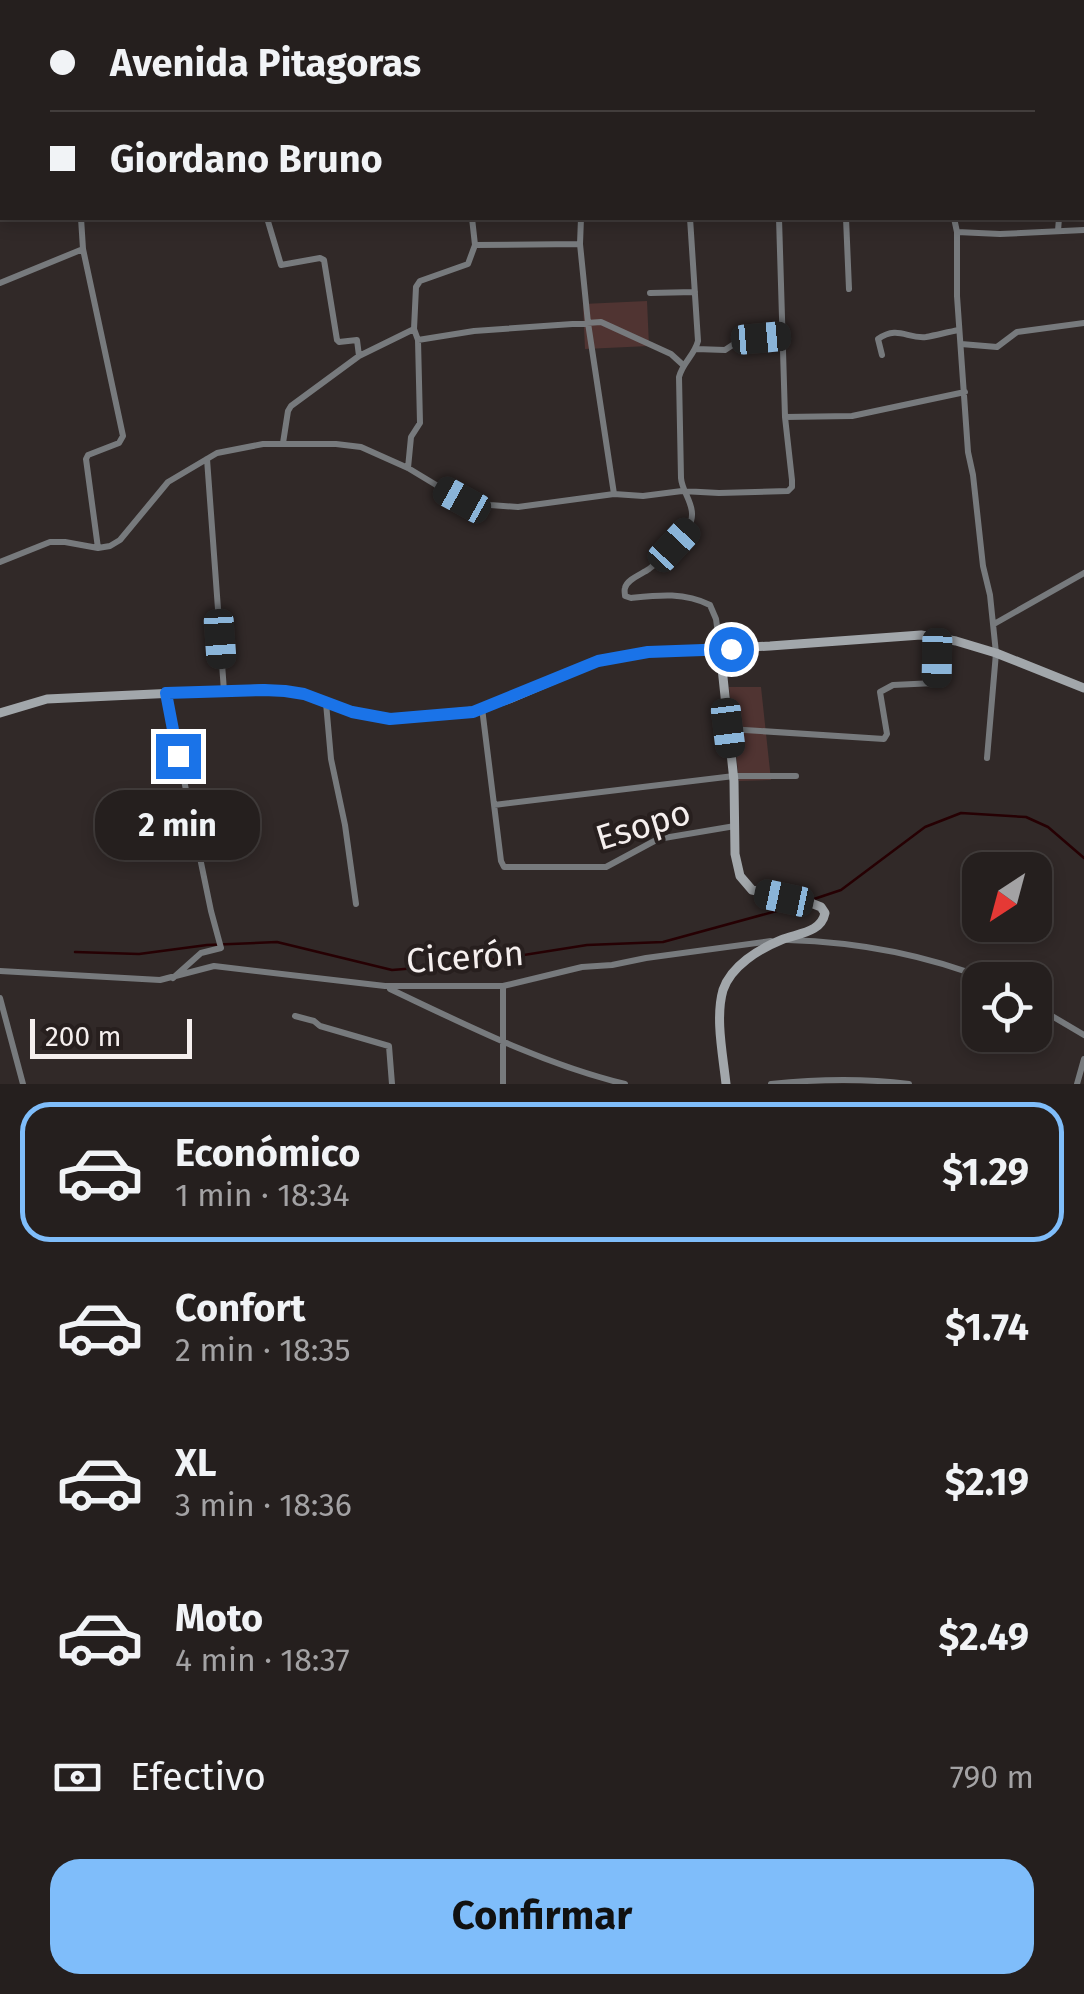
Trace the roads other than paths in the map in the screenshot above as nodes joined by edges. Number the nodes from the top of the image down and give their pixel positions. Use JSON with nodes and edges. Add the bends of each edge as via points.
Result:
{"nodes":[{"id":1,"x":81,"y":220,"type":"edge"},
{"id":2,"x":268,"y":220,"type":"edge"},
{"id":3,"x":472,"y":220,"type":"edge"},
{"id":4,"x":580,"y":220,"type":"edge"},
{"id":5,"x":690,"y":220,"type":"edge"},
{"id":6,"x":779,"y":220,"type":"edge"},
{"id":7,"x":846,"y":220,"type":"edge"},
{"id":8,"x":954,"y":220,"type":"edge"},
{"id":9,"x":1059,"y":220,"type":"edge"},
{"id":10,"x":1084,"y":230,"type":"edge"},
{"id":11,"x":1058,"y":231,"type":"junction"},
{"id":12,"x":957,"y":232,"type":"junction"},
{"id":13,"x":580,"y":244,"type":"junction"},
{"id":14,"x":475,"y":245,"type":"junction"},
{"id":15,"x":83,"y":249,"type":"junction"},
{"id":16,"x":0,"y":283,"type":"edge"},
{"id":17,"x":848,"y":289,"type":"dead end"},
{"id":18,"x":650,"y":292,"type":"dead end"},
{"id":19,"x":695,"y":292,"type":"junction"},
{"id":20,"x":588,"y":323,"type":"junction"},
{"id":21,"x":1084,"y":323,"type":"edge"},
{"id":22,"x":414,"y":328,"type":"junction"},
{"id":23,"x":959,"y":330,"type":"junction"},
{"id":24,"x":782,"y":336,"type":"junction"},
{"id":25,"x":418,"y":340,"type":"junction"},
{"id":26,"x":960,"y":344,"type":"junction"},
{"id":27,"x":696,"y":349,"type":"junction"},
{"id":28,"x":882,"y":354,"type":"dead end"},
{"id":29,"x":360,"y":356,"type":"junction"},
{"id":30,"x":682,"y":364,"type":"junction"},
{"id":31,"x":965,"y":392,"type":"junction"},
{"id":32,"x":785,"y":418,"type":"junction"},
{"id":33,"x":283,"y":443,"type":"junction"},
{"id":34,"x":207,"y":459,"type":"junction"},
{"id":35,"x":408,"y":468,"type":"junction"},
{"id":36,"x":682,"y":491,"type":"junction"},
{"id":37,"x":614,"y":494,"type":"junction"},
{"id":38,"x":98,"y":548,"type":"junction"},
{"id":39,"x":0,"y":562,"type":"edge"},
{"id":40,"x":1084,"y":573,"type":"edge"},
{"id":41,"x":994,"y":624,"type":"junction"},
{"id":42,"x":937,"y":638,"type":"junction"},
{"id":43,"x":720,"y":649,"type":"junction"},
{"id":44,"x":996,"y":653,"type":"junction"},
{"id":45,"x":1084,"y":688,"type":"edge"},
{"id":46,"x":224,"y":692,"type":"junction"},
{"id":47,"x":166,"y":693,"type":"junction"},
{"id":48,"x":326,"y":702,"type":"junction"},
{"id":49,"x":482,"y":708,"type":"junction"},
{"id":50,"x":0,"y":714,"type":"edge"},
{"id":51,"x":728,"y":728,"type":"junction"},
{"id":52,"x":987,"y":758,"type":"dead end"},
{"id":53,"x":734,"y":776,"type":"junction"},
{"id":54,"x":796,"y":776,"type":"dead end"},
{"id":55,"x":493,"y":805,"type":"junction"},
{"id":56,"x":735,"y":826,"type":"junction"},
{"id":57,"x":356,"y":904,"type":"dead end"},
{"id":58,"x":780,"y":940,"type":"junction"},
{"id":59,"x":962,"y":970,"type":"edge"},
{"id":60,"x":0,"y":971,"type":"edge"},
{"id":61,"x":172,"y":978,"type":"junction"},
{"id":62,"x":385,"y":986,"type":"junction"},
{"id":63,"x":502,"y":986,"type":"junction"},
{"id":64,"x":0,"y":998,"type":"edge"},
{"id":65,"x":295,"y":1016,"type":"dead end"},
{"id":66,"x":1052,"y":1016,"type":"edge"},
{"id":67,"x":1084,"y":1035,"type":"edge"},
{"id":68,"x":504,"y":1042,"type":"junction"},
{"id":69,"x":1084,"y":1059,"type":"edge"},
{"id":70,"x":22,"y":1084,"type":"edge"},
{"id":71,"x":392,"y":1084,"type":"edge"},
{"id":72,"x":503,"y":1084,"type":"edge"},
{"id":73,"x":625,"y":1084,"type":"edge"},
{"id":74,"x":726,"y":1084,"type":"edge"},
{"id":75,"x":771,"y":1084,"type":"edge"},
{"id":76,"x":909,"y":1084,"type":"edge"},
{"id":77,"x":1076,"y":1084,"type":"edge"}],
"edges":[{"from":1,"to":15,"type":"street"},
{"from":2,"to":29,"type":"street","via":[[281,264],[324,260],[336,340],[358,340]]},
{"from":3,"to":14,"type":"street"},
{"from":4,"to":13,"type":"street"},
{"from":5,"to":19,"type":"street"},
{"from":6,"to":24,"type":"street"},
{"from":7,"to":17,"type":"street"},
{"from":8,"to":12,"type":"street"},
{"from":9,"to":11,"type":"street"},
{"from":10,"to":11,"type":"street"},
{"from":11,"to":12,"type":"street"},
{"from":12,"to":23,"type":"street"},
{"from":13,"to":14,"type":"street"},
{"from":13,"to":20,"type":"street"},
{"from":14,"to":22,"type":"street","via":[[466,265],[417,285]]},
{"from":15,"to":16,"type":"street"},
{"from":15,"to":38,"type":"street","via":[[123,436],[86,459]]},
{"from":18,"to":19,"type":"street"},
{"from":19,"to":27,"type":"street"},
{"from":20,"to":25,"type":"street"},
{"from":20,"to":30,"type":"street","via":[[622,330]]},
{"from":20,"to":37,"type":"street"},
{"from":21,"to":26,"type":"street","via":[[1017,332],[997,347]]},
{"from":22,"to":25,"type":"street"},
{"from":22,"to":29,"type":"street"},
{"from":23,"to":26,"type":"street"},
{"from":23,"to":28,"type":"street","via":[[921,338],[884,334],[878,339]]},
{"from":24,"to":27,"type":"street","via":[[740,340],[725,350]]},
{"from":24,"to":32,"type":"street"},
{"from":25,"to":35,"type":"street","via":[[420,423]]},
{"from":26,"to":31,"type":"street"},
{"from":27,"to":30,"type":"street"},
{"from":29,"to":33,"type":"street","via":[[291,406]]},
{"from":30,"to":36,"type":"street"},
{"from":31,"to":32,"type":"street","via":[[852,416]]},
{"from":31,"to":41,"type":"street"},
{"from":32,"to":36,"type":"street","via":[[788,491]]},
{"from":33,"to":34,"type":"street"},
{"from":33,"to":35,"type":"street","via":[[360,447]]},
{"from":34,"to":38,"type":"street","via":[[168,482],[120,540]]},
{"from":34,"to":46,"type":"street"},
{"from":35,"to":37,"type":"street","via":[[462,500],[490,505]]},
{"from":36,"to":37,"type":"street"},
{"from":36,"to":43,"type":"street","via":[[692,508],[688,529],[628,583],[625,596],[695,597],[710,605]]},
{"from":38,"to":39,"type":"street","via":[[56,541]]},
{"from":40,"to":41,"type":"street"},
{"from":41,"to":44,"type":"street"},
{"from":42,"to":43,"type":"main road"},
{"from":42,"to":44,"type":"main road"},
{"from":42,"to":51,"type":"street","via":[[935,683],[880,692],[884,740]]},
{"from":43,"to":49,"type":"main road","via":[[598,661]]},
{"from":43,"to":51,"type":"main road"},
{"from":44,"to":45,"type":"main road"},
{"from":44,"to":52,"type":"street"},
{"from":46,"to":47,"type":"main road"},
{"from":46,"to":48,"type":"main road","via":[[285,691]]},
{"from":47,"to":50,"type":"main road","via":[[40,700]]},
{"from":47,"to":61,"type":"street","via":[[220,943]]},
{"from":48,"to":49,"type":"main road","via":[[390,719]]},
{"from":48,"to":57,"type":"street"},
{"from":49,"to":55,"type":"street"},
{"from":51,"to":53,"type":"main road"},
{"from":53,"to":54,"type":"street"},
{"from":53,"to":55,"type":"street"},
{"from":53,"to":56,"type":"main road"},
{"from":55,"to":56,"type":"street","name":"Esopo","via":[[506,868],[606,868],[658,839]]},
{"from":56,"to":58,"type":"main road","via":[[737,868],[747,886],[824,910],[818,926]]},
{"from":58,"to":59,"type":"street","name":"Cicerón","via":[[908,955]]},
{"from":58,"to":63,"type":"street","name":"Cicerón"},
{"from":58,"to":74,"type":"main road","via":[[744,962],[724,988]]},
{"from":60,"to":61,"type":"street","name":"Cicerón"},
{"from":61,"to":62,"type":"street","name":"Cicerón","via":[[214,966]]},
{"from":62,"to":63,"type":"street","name":"Cicerón"},
{"from":62,"to":68,"type":"street"},
{"from":63,"to":68,"type":"street"},
{"from":64,"to":70,"type":"street"},
{"from":65,"to":71,"type":"street","via":[[389,1046]]},
{"from":66,"to":67,"type":"street"},
{"from":68,"to":72,"type":"street"},
{"from":68,"to":73,"type":"street"},
{"from":69,"to":77,"type":"street"},
{"from":75,"to":76,"type":"street"}]}
